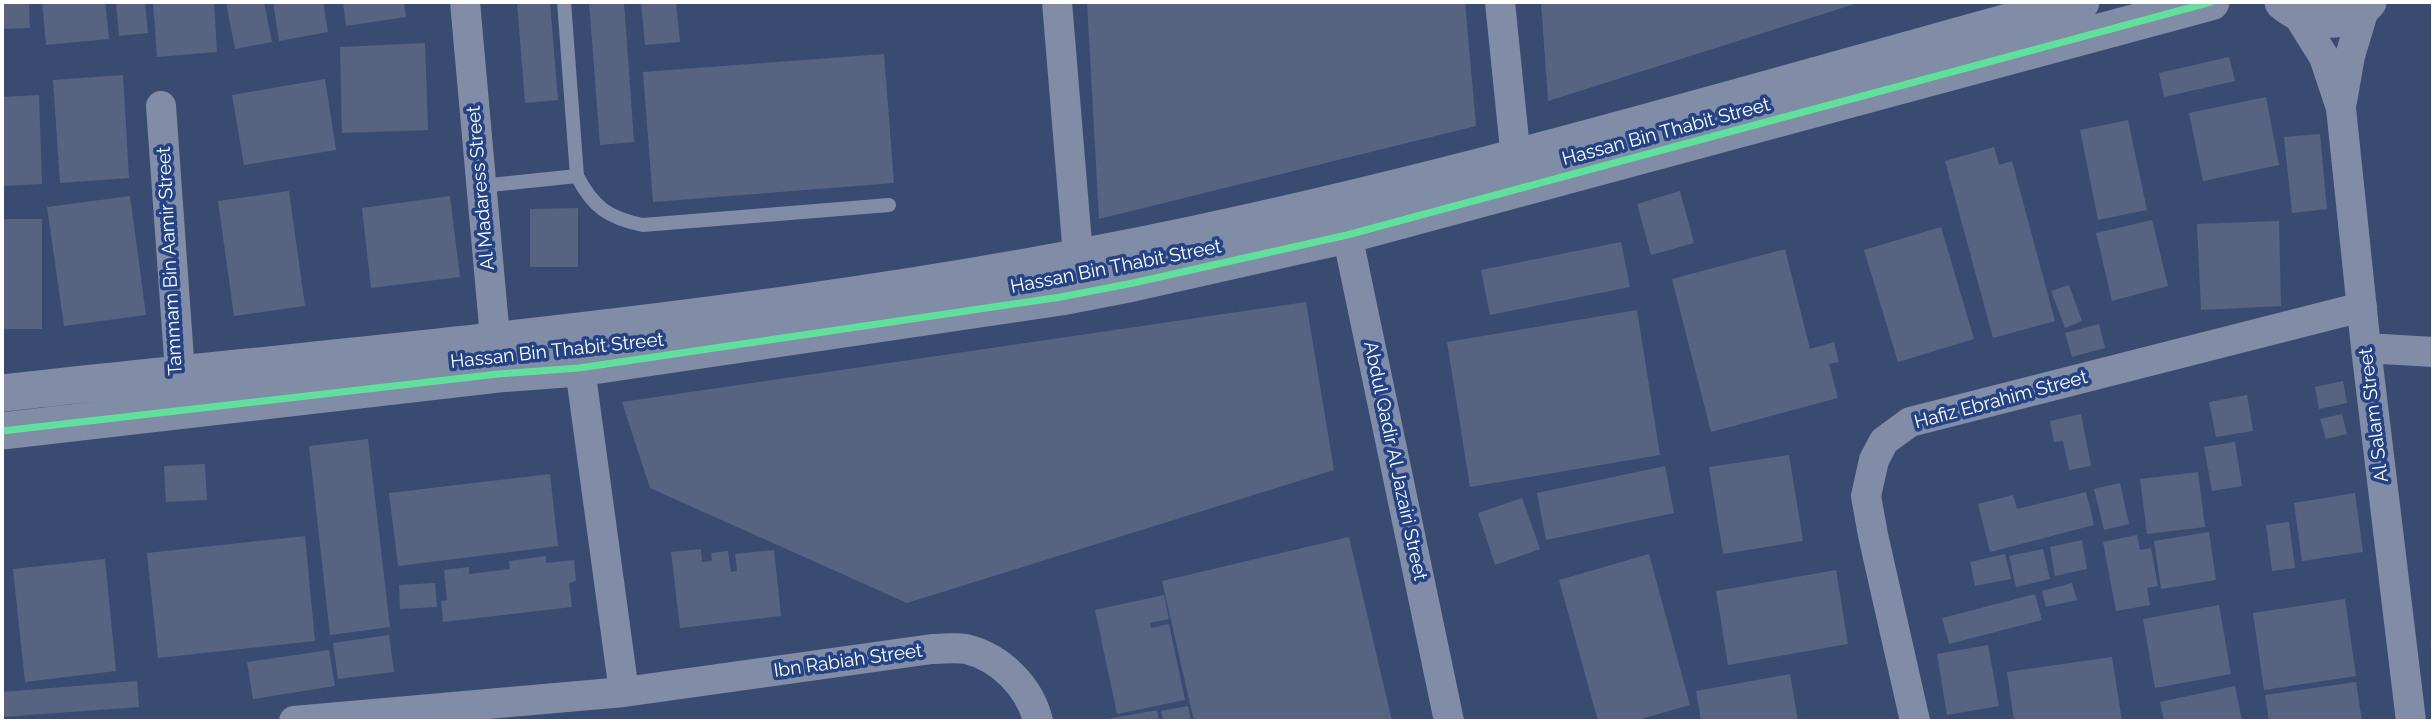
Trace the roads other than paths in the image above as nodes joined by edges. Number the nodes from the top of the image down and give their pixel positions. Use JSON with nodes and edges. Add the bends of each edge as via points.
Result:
{"nodes":[{"id":1,"x":465,"y":2,"type":"edge"},
{"id":2,"x":564,"y":2,"type":"edge"},
{"id":3,"x":1057,"y":2,"type":"edge"},
{"id":4,"x":1500,"y":2,"type":"edge"},
{"id":5,"x":2081,"y":2,"type":"edge"},
{"id":6,"x":2211,"y":2,"type":"edge"},
{"id":7,"x":2285,"y":4,"type":"edge"},
{"id":8,"x":2367,"y":4,"type":"edge"},
{"id":9,"x":161,"y":106,"type":"dead end"},
{"id":10,"x":2341,"y":108,"type":"junction"},
{"id":11,"x":1517,"y":172,"type":"junction"},
{"id":12,"x":576,"y":176,"type":"junction"},
{"id":13,"x":481,"y":186,"type":"junction"},
{"id":14,"x":888,"y":205,"type":"dead end"},
{"id":15,"x":1343,"y":218,"type":"junction"},
{"id":16,"x":1078,"y":256,"type":"junction"},
{"id":17,"x":1061,"y":297,"type":"junction"},
{"id":18,"x":2362,"y":307,"type":"junction"},
{"id":19,"x":576,"y":332,"type":"junction"},
{"id":20,"x":2366,"y":348,"type":"junction"},
{"id":21,"x":2433,"y":352,"type":"edge"},
{"id":22,"x":496,"y":357,"type":"junction"},
{"id":23,"x":579,"y":368,"type":"junction"},
{"id":24,"x":180,"y":373,"type":"junction"},
{"id":25,"x":2,"y":393,"type":"edge"},
{"id":26,"x":162,"y":412,"type":"junction"},
{"id":27,"x":2,"y":431,"type":"edge"},
{"id":28,"x":624,"y":692,"type":"junction"},
{"id":29,"x":294,"y":721,"type":"edge"},
{"id":30,"x":1038,"y":721,"type":"edge"},
{"id":31,"x":1449,"y":721,"type":"edge"},
{"id":32,"x":1915,"y":721,"type":"edge"},
{"id":33,"x":2411,"y":721,"type":"edge"}],
"edges":[{"from":1,"to":13,"type":"street","name":"Al Madaress Street"},
{"from":2,"to":12,"type":"lane"},
{"from":3,"to":16,"type":"street"},
{"from":4,"to":11,"type":"street"},
{"from":5,"to":11,"type":"street","name":"Hassan Bin Thabit Street"},
{"from":6,"to":11,"type":"street","name":"Hassan Bin Thabit Street"},
{"from":7,"to":8,"type":"street","via":[[2313,19],[2332,20],[2350,16]]},
{"from":7,"to":10,"type":"street","name":"Al Salam Street","via":[[2324,57]]},
{"from":8,"to":10,"type":"street","name":"Al Salam Street","via":[[2350,56]]},
{"from":9,"to":24,"type":"street","name":"Tammam Bin Aamir Street"},
{"from":10,"to":18,"type":"street","name":"Al Salam Street"},
{"from":11,"to":15,"type":"street","name":"Hassan Bin Thabit Street"},
{"from":12,"to":13,"type":"lane"},
{"from":12,"to":14,"type":"lane","via":[[602,210],[643,225]]},
{"from":13,"to":22,"type":"street","name":"Al Madaress Street"},
{"from":15,"to":16,"type":"street","name":"Hassan Bin Thabit Street","via":[[1194,234]]},
{"from":15,"to":17,"type":"street","name":"Hassan Bin Thabit Street","via":[[1133,283]]},
{"from":15,"to":31,"type":"street","name":"Abdul Qadir Al Jazairi Street"},
{"from":16,"to":17,"type":"street","via":[[1077,272]]},
{"from":16,"to":19,"type":"street","name":"Hassan Bin Thabit Street","via":[[902,287]]},
{"from":17,"to":23,"type":"street","name":"Hassan Bin Thabit Street"},
{"from":18,"to":20,"type":"street","name":"Al Salam Street"},
{"from":18,"to":32,"type":"street","name":"Hafiz Ebrahim Street","via":[[1910,422],[1884,441],[1874,460],[1866,496]]},
{"from":19,"to":22,"type":"street","name":"Hassan Bin Thabit Street"},
{"from":19,"to":23,"type":"street"},
{"from":20,"to":21,"type":"street"},
{"from":20,"to":33,"type":"street","name":"Al Salam Street"},
{"from":22,"to":23,"type":"street","name":"Hassan Bin Thabit Street"},
{"from":22,"to":24,"type":"street","name":"Hassan Bin Thabit Street"},
{"from":22,"to":26,"type":"street","name":"Hassan Bin Thabit Street"},
{"from":23,"to":28,"type":"street"},
{"from":24,"to":25,"type":"street","name":"Hassan Bin Thabit Street"},
{"from":24,"to":26,"type":"street","name":"Tammam Bin Aamir Street","via":[[176,392]]},
{"from":26,"to":27,"type":"street","name":"Hassan Bin Thabit Street"},
{"from":28,"to":29,"type":"street","name":"Ibn Rabiah Street"},
{"from":28,"to":30,"type":"street","name":"Ibn Rabiah Street","via":[[932,649],[965,649],[995,661],[1022,685]]}]}
